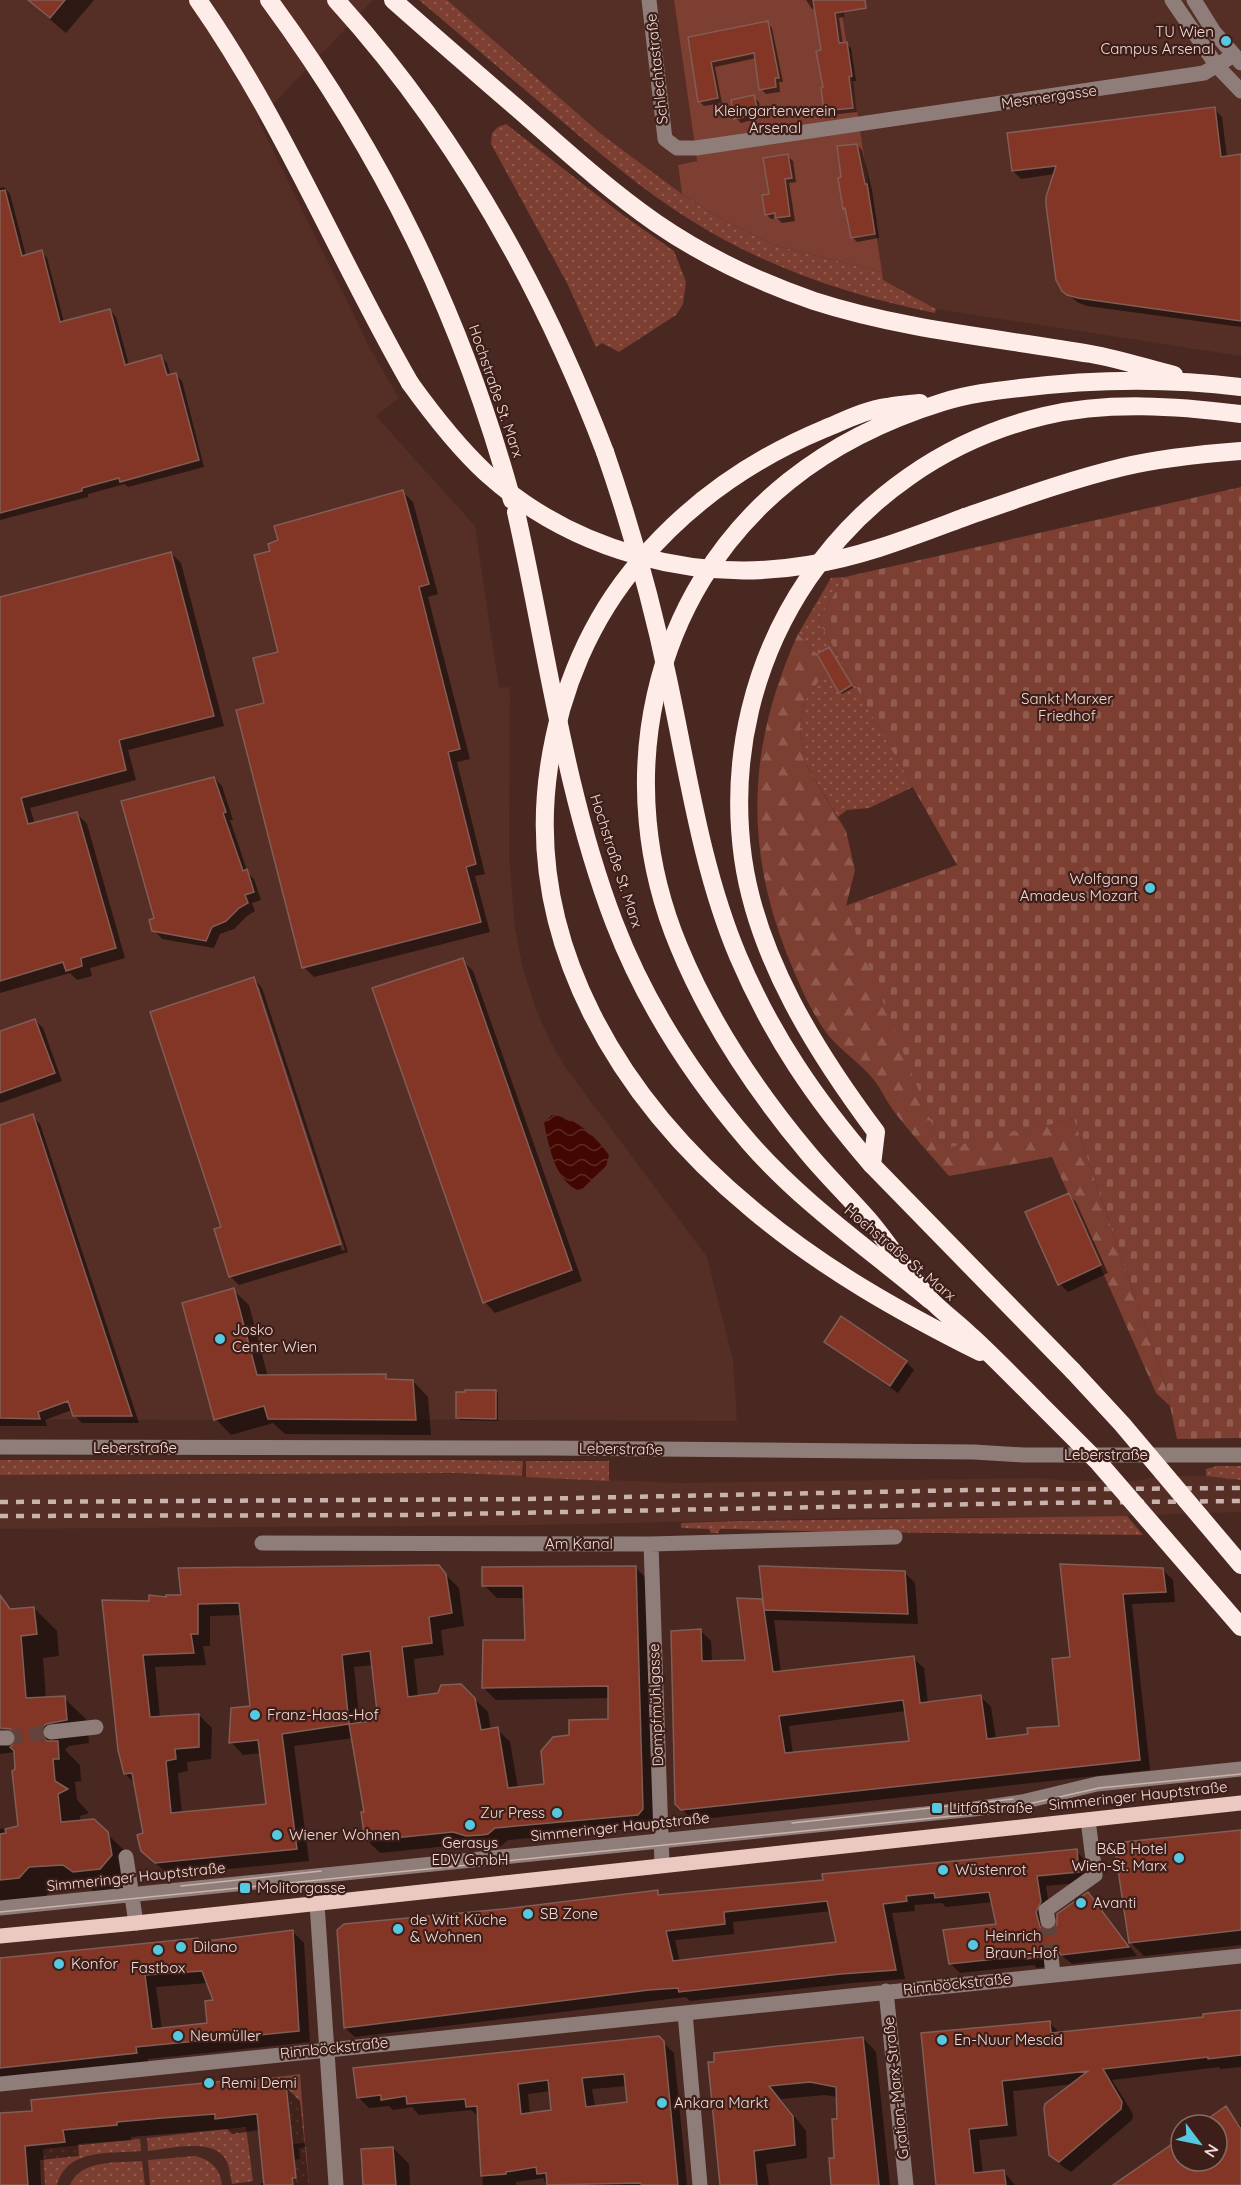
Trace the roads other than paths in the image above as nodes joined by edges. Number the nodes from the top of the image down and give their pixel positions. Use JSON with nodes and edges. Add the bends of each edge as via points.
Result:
{"nodes":[{"id":1,"x":198,"y":0,"type":"edge"},
{"id":2,"x":269,"y":0,"type":"edge"},
{"id":3,"x":336,"y":0,"type":"edge"},
{"id":4,"x":393,"y":0,"type":"edge"},
{"id":5,"x":649,"y":0,"type":"edge"},
{"id":6,"x":1172,"y":0,"type":"edge"},
{"id":7,"x":1194,"y":0,"type":"edge"},
{"id":8,"x":1237,"y":59,"type":"edge"},
{"id":9,"x":1217,"y":66,"type":"junction"},
{"id":10,"x":1241,"y":91,"type":"edge"},
{"id":11,"x":665,"y":139,"type":"joint"},
{"id":12,"x":1199,"y":382,"type":"junction"},
{"id":13,"x":1241,"y":387,"type":"edge"},
{"id":14,"x":946,"y":401,"type":"junction"},
{"id":15,"x":1241,"y":414,"type":"edge"},
{"id":16,"x":1241,"y":451,"type":"edge"},
{"id":17,"x":872,"y":1165,"type":"junction"},
{"id":18,"x":930,"y":1300,"type":"junction"},
{"id":19,"x":998,"y":1362,"type":"junction"},
{"id":20,"x":0,"y":1447,"type":"edge"},
{"id":21,"x":1241,"y":1455,"type":"edge"},
{"id":22,"x":895,"y":1537,"type":"dead end"},
{"id":23,"x":262,"y":1543,"type":"dead end"},
{"id":24,"x":651,"y":1544,"type":"junction"},
{"id":25,"x":1241,"y":1565,"type":"edge"},
{"id":26,"x":1241,"y":1627,"type":"edge"},
{"id":27,"x":96,"y":1727,"type":"dead end"},
{"id":28,"x":51,"y":1732,"type":"tunnel mouth"},
{"id":29,"x":1241,"y":1769,"type":"edge"},
{"id":30,"x":1241,"y":1803,"type":"edge"},
{"id":31,"x":1088,"y":1820,"type":"junction"},
{"id":32,"x":661,"y":1841,"type":"junction"},
{"id":33,"x":126,"y":1857,"type":"dead end"},
{"id":34,"x":662,"y":1865,"type":"junction"},
{"id":35,"x":131,"y":1895,"type":"junction"},
{"id":36,"x":317,"y":1904,"type":"junction"},
{"id":37,"x":0,"y":1908,"type":"edge"},
{"id":38,"x":1048,"y":1921,"type":"tunnel mouth"},
{"id":39,"x":136,"y":1923,"type":"junction"},
{"id":40,"x":0,"y":1936,"type":"edge"},
{"id":41,"x":1051,"y":1956,"type":"tunnel mouth"},
{"id":42,"x":1241,"y":1956,"type":"edge"},
{"id":43,"x":1053,"y":1975,"type":"junction"},
{"id":44,"x":886,"y":1991,"type":"junction"},
{"id":45,"x":684,"y":2019,"type":"junction"},
{"id":46,"x":327,"y":2049,"type":"junction"},
{"id":47,"x":0,"y":2084,"type":"edge"},
{"id":48,"x":336,"y":2185,"type":"edge"},
{"id":49,"x":700,"y":2185,"type":"edge"},
{"id":50,"x":906,"y":2185,"type":"edge"}],
"edges":[{"from":1,"to":16,"type":"highway","bridge":true,"via":[[268,112],[381,332],[436,420],[487,474],[525,503],[609,547],[660,562],[712,570],[808,565],[859,554],[1053,487],[1124,467]]},
{"from":2,"to":18,"type":"highway","name":"Hochstraße St. Marx","bridge":true,"via":[[325,79],[377,164],[422,252],[466,356],[516,512],[588,839],[615,922],[649,999],[691,1067],[750,1143],[823,1212]]},
{"from":3,"to":17,"type":"highway","bridge":true,"via":[[411,93],[471,180],[519,261],[564,350],[605,452],[640,558],[702,841],[737,954],[792,1061],[835,1122]]},
{"from":4,"to":12,"type":"highway","via":[[564,150],[656,223],[729,265],[814,301],[859,314],[933,330],[1093,354]]},
{"from":5,"to":11,"type":"street","name":"Schlechtastraße"},
{"from":6,"to":9,"type":"street"},
{"from":7,"to":8,"type":"street"},
{"from":8,"to":9,"type":"street","name":"Mesmergasse"},
{"from":9,"to":10,"type":"street"},
{"from":9,"to":11,"type":"street","name":"Mesmergasse","via":[[1204,73],[696,148],[677,148]]},
{"from":12,"to":13,"type":"highway"},
{"from":12,"to":14,"type":"highway","via":[[1087,381]]},
{"from":14,"to":18,"type":"highway","bridge":true,"via":[[879,426],[809,466],[770,498],[739,531],[711,567],[677,629],[663,667],[646,747],[647,828],[655,875],[681,951],[706,1006],[754,1083]]},
{"from":14,"to":19,"type":"highway","via":[[884,407],[771,453],[676,521],[630,572],[592,631],[563,699],[546,783],[546,864],[553,906],[576,982],[617,1060],[689,1150],[752,1210],[826,1265],[902,1312]]},
{"from":15,"to":17,"type":"highway","via":[[1147,406],[1095,409],[1046,416],[997,430],[951,451],[908,476],[869,507],[815,567],[777,630],[759,674],[746,724],[740,768],[743,860],[767,944],[784,983],[824,1057],[876,1132]]},
{"from":17,"to":25,"type":"highway","bridge":true,"via":[[1122,1424]]},
{"from":18,"to":19,"type":"highway","name":"Hochstraße St. Marx"},
{"from":19,"to":26,"type":"highway","name":"Hochstraße St. Marx","bridge":true,"via":[[1099,1463]]},
{"from":20,"to":21,"type":"street","name":"Leberstraße"},
{"from":22,"to":24,"type":"street","name":"Am Kanal"},
{"from":23,"to":24,"type":"street","name":"Am Kanal"},
{"from":24,"to":32,"type":"street","name":"Dampfmühlgasse"},
{"from":27,"to":28,"type":"street"},
{"from":29,"to":32,"type":"street","name":"Simmeringer Hauptstraße","via":[[1097,1784],[997,1807]]},
{"from":30,"to":31,"type":"main road","name":"Simmeringer Hauptstraße"},
{"from":31,"to":34,"type":"main road","name":"Simmeringer Hauptstraße"},
{"from":31,"to":38,"type":"street","via":[[1095,1875],[1046,1910]]},
{"from":32,"to":34,"type":"street","name":"Dampfmühlgasse"},
{"from":32,"to":35,"type":"street","name":"Simmeringer Hauptstraße"},
{"from":33,"to":35,"type":"street"},
{"from":34,"to":36,"type":"main road","name":"Simmeringer Hauptstraße"},
{"from":35,"to":37,"type":"street","name":"Simmeringer Hauptstraße"},
{"from":35,"to":39,"type":"street"},
{"from":36,"to":39,"type":"main road","name":"Simmeringer Hauptstraße"},
{"from":36,"to":46,"type":"street"},
{"from":39,"to":40,"type":"main road","name":"Simmeringer Hauptstraße"},
{"from":41,"to":43,"type":"street"},
{"from":42,"to":43,"type":"street","name":"Rinnböckstraße"},
{"from":43,"to":44,"type":"street","name":"Rinnböckstraße"},
{"from":44,"to":45,"type":"street","name":"Rinnböckstraße"},
{"from":44,"to":50,"type":"street","name":"Gratian-Marx-Straße"},
{"from":45,"to":46,"type":"street","name":"Rinnböckstraße","via":[[668,2014]]},
{"from":45,"to":49,"type":"street"},
{"from":46,"to":47,"type":"street","name":"Rinnböckstraße"},
{"from":46,"to":48,"type":"street"}]}
